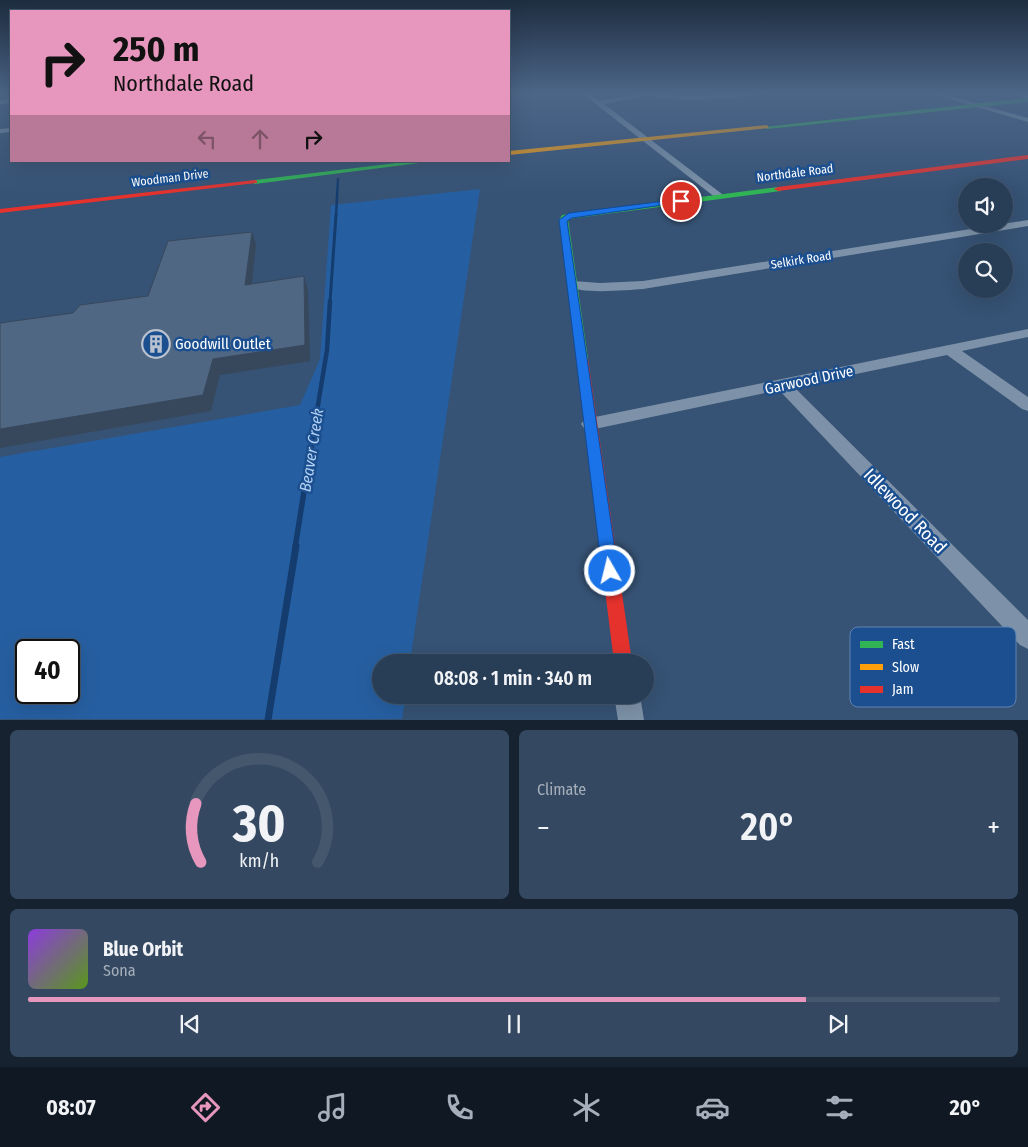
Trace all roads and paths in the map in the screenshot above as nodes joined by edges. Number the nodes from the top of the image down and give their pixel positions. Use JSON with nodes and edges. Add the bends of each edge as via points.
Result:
{"nodes":[{"id":1,"x":631,"y":128,"type":"edge"},
{"id":2,"x":758,"y":128,"type":"edge"},
{"id":3,"x":646,"y":139,"type":"junction"},
{"id":4,"x":510,"y":153,"type":"edge"},
{"id":5,"x":1028,"y":157,"type":"edge"},
{"id":6,"x":423,"y":162,"type":"edge"},
{"id":7,"x":719,"y":196,"type":"junction"},
{"id":8,"x":0,"y":211,"type":"edge"},
{"id":9,"x":1028,"y":223,"type":"edge"},
{"id":10,"x":573,"y":285,"type":"junction"},
{"id":11,"x":1028,"y":333,"type":"edge"},
{"id":12,"x":950,"y":350,"type":"junction"},
{"id":13,"x":783,"y":386,"type":"junction"},
{"id":14,"x":1028,"y":405,"type":"edge"},
{"id":15,"x":590,"y":424,"type":"junction"},
{"id":16,"x":1028,"y":638,"type":"edge"},
{"id":17,"x":622,"y":654,"type":"edge"},
{"id":18,"x":628,"y":704,"type":"edge"},
{"id":19,"x":630,"y":720,"type":"edge"}],
"edges":[{"from":1,"to":3,"type":"street"},
{"from":2,"to":3,"type":"main road"},
{"from":3,"to":4,"type":"main road"},
{"from":3,"to":7,"type":"street"},
{"from":5,"to":7,"type":"main road","name":"Northdale Road"},
{"from":6,"to":8,"type":"main road","name":"Woodman Drive"},
{"from":7,"to":10,"type":"main road","name":"Northdale Road","via":[[565,217]]},
{"from":9,"to":10,"type":"street","name":"Selkirk Road","via":[[643,285]]},
{"from":10,"to":15,"type":"main road"},
{"from":11,"to":12,"type":"street","name":"Garwood Drive"},
{"from":12,"to":13,"type":"street","name":"Garwood Drive"},
{"from":12,"to":14,"type":"street"},
{"from":13,"to":15,"type":"street","name":"Garwood Drive"},
{"from":13,"to":16,"type":"street","name":"Idlewood Road"},
{"from":15,"to":17,"type":"main road"},
{"from":18,"to":19,"type":"street"}]}
